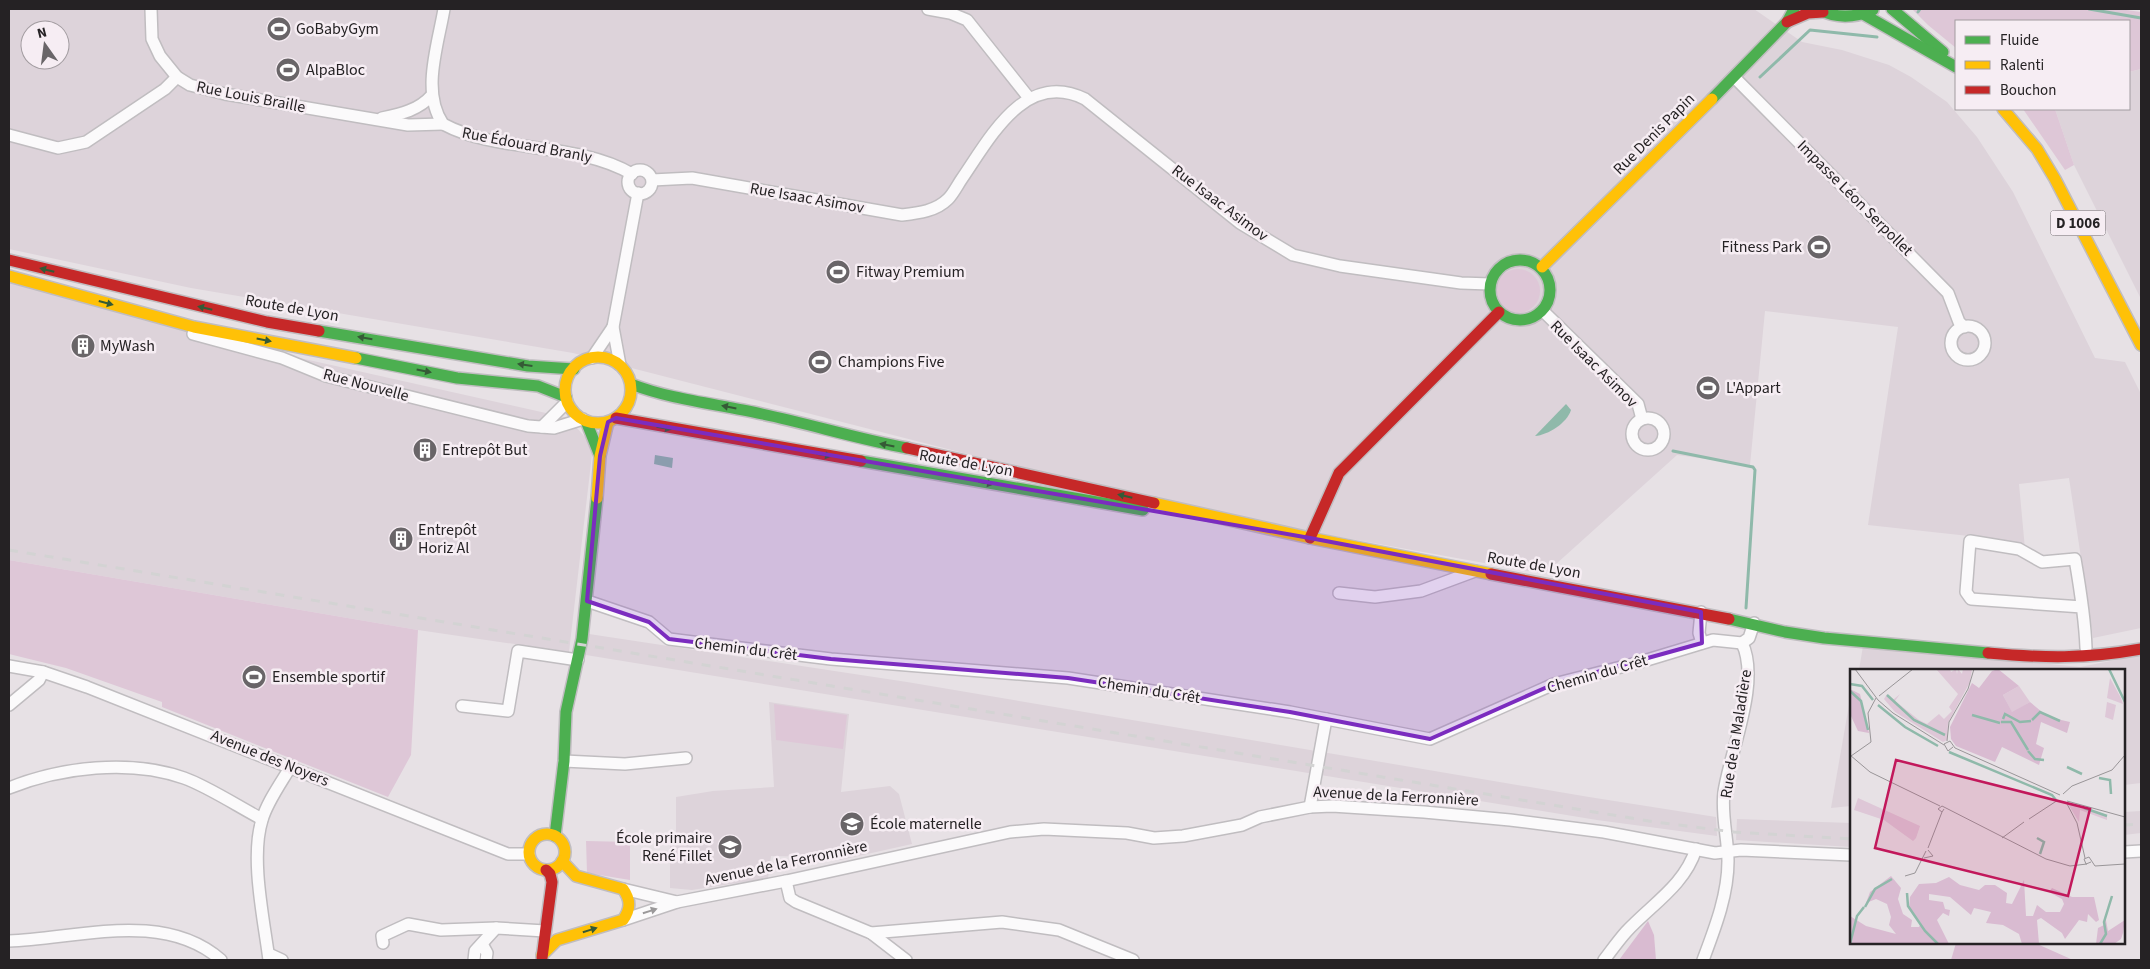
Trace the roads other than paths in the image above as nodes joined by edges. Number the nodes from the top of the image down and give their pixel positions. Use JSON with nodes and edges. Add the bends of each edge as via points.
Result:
{"nodes":[{"id":1,"x":151,"y":9,"type":"edge"},
{"id":2,"x":444,"y":9,"type":"edge"},
{"id":3,"x":448,"y":9,"type":"edge"},
{"id":4,"x":928,"y":9,"type":"edge"},
{"id":5,"x":1794,"y":9,"type":"edge"},
{"id":6,"x":1892,"y":9,"type":"edge"},
{"id":7,"x":1820,"y":10,"type":"edge"},
{"id":8,"x":1869,"y":11,"type":"edge"},
{"id":9,"x":1787,"y":22,"type":"junction"},
{"id":10,"x":1955,"y":66,"type":"edge"},
{"id":11,"x":1955,"y":66,"type":"edge"},
{"id":12,"x":433,"y":74,"type":"junction"},
{"id":13,"x":177,"y":77,"type":"junction"},
{"id":14,"x":1734,"y":77,"type":"junction"},
{"id":15,"x":432,"y":95,"type":"junction"},
{"id":16,"x":1029,"y":98,"type":"junction"},
{"id":17,"x":2004,"y":110,"type":"edge"},
{"id":18,"x":372,"y":120,"type":"junction"},
{"id":19,"x":443,"y":124,"type":"junction"},
{"id":20,"x":9,"y":135,"type":"edge"},
{"id":21,"x":632,"y":174,"type":"junction"},
{"id":22,"x":652,"y":180,"type":"junction"},
{"id":23,"x":638,"y":193,"type":"junction"},
{"id":24,"x":9,"y":260,"type":"edge"},
{"id":25,"x":1542,"y":267,"type":"junction"},
{"id":26,"x":9,"y":276,"type":"edge"},
{"id":27,"x":1490,"y":284,"type":"junction"},
{"id":28,"x":1543,"y":311,"type":"junction"},
{"id":29,"x":1499,"y":312,"type":"junction"},
{"id":30,"x":1964,"y":327,"type":"dead end"},
{"id":31,"x":614,"y":328,"type":"junction"},
{"id":32,"x":193,"y":334,"type":"dead end"},
{"id":33,"x":2141,"y":345,"type":"edge"},
{"id":34,"x":592,"y":358,"type":"junction"},
{"id":35,"x":620,"y":366,"type":"junction"},
{"id":36,"x":574,"y":369,"type":"junction"},
{"id":37,"x":631,"y":384,"type":"junction"},
{"id":38,"x":567,"y":399,"type":"junction"},
{"id":39,"x":1642,"y":419,"type":"dead end"},
{"id":40,"x":584,"y":420,"type":"junction"},
{"id":41,"x":612,"y":420,"type":"junction"},
{"id":42,"x":542,"y":427,"type":"junction"},
{"id":43,"x":600,"y":456,"type":"junction"},
{"id":44,"x":1310,"y":538,"type":"junction"},
{"id":45,"x":1475,"y":571,"type":"junction"},
{"id":46,"x":1339,"y":593,"type":"dead end"},
{"id":47,"x":587,"y":601,"type":"junction"},
{"id":48,"x":2082,"y":606,"type":"junction"},
{"id":49,"x":1701,"y":612,"type":"junction"},
{"id":50,"x":1754,"y":623,"type":"junction"},
{"id":51,"x":2141,"y":640,"type":"edge"},
{"id":52,"x":1702,"y":643,"type":"junction"},
{"id":53,"x":1742,"y":643,"type":"junction"},
{"id":54,"x":2086,"y":648,"type":"junction"},
{"id":55,"x":2141,"y":649,"type":"edge"},
{"id":56,"x":578,"y":660,"type":"junction"},
{"id":57,"x":9,"y":666,"type":"edge"},
{"id":58,"x":43,"y":672,"type":"junction"},
{"id":59,"x":9,"y":705,"type":"edge"},
{"id":60,"x":462,"y":706,"type":"dead end"},
{"id":61,"x":1326,"y":718,"type":"junction"},
{"id":62,"x":686,"y":758,"type":"dead end"},
{"id":63,"x":564,"y":761,"type":"junction"},
{"id":64,"x":291,"y":766,"type":"junction"},
{"id":65,"x":9,"y":788,"type":"edge"},
{"id":66,"x":1310,"y":807,"type":"junction"},
{"id":67,"x":262,"y":819,"type":"junction"},
{"id":68,"x":555,"y":836,"type":"junction"},
{"id":69,"x":1696,"y":849,"type":"junction"},
{"id":70,"x":1728,"y":851,"type":"junction"},
{"id":71,"x":2141,"y":851,"type":"edge"},
{"id":72,"x":2125,"y":852,"type":"edge"},
{"id":73,"x":529,"y":854,"type":"junction"},
{"id":74,"x":1850,"y":855,"type":"edge"},
{"id":75,"x":562,"y":861,"type":"junction"},
{"id":76,"x":546,"y":870,"type":"junction"},
{"id":77,"x":576,"y":876,"type":"junction"},
{"id":78,"x":786,"y":881,"type":"junction"},
{"id":79,"x":552,"y":882,"type":"junction"},
{"id":80,"x":623,"y":889,"type":"junction"},
{"id":81,"x":677,"y":902,"type":"junction"},
{"id":82,"x":622,"y":920,"type":"junction"},
{"id":83,"x":546,"y":927,"type":"junction"},
{"id":84,"x":496,"y":928,"type":"junction"},
{"id":85,"x":871,"y":933,"type":"junction"},
{"id":86,"x":557,"y":940,"type":"junction"},
{"id":87,"x":9,"y":941,"type":"edge"},
{"id":88,"x":383,"y":942,"type":"dead end"},
{"id":89,"x":482,"y":944,"type":"junction"},
{"id":90,"x":269,"y":957,"type":"edge"},
{"id":91,"x":542,"y":958,"type":"edge"},
{"id":92,"x":221,"y":960,"type":"edge"},
{"id":93,"x":282,"y":960,"type":"edge"},
{"id":94,"x":474,"y":960,"type":"edge"},
{"id":95,"x":486,"y":960,"type":"edge"},
{"id":96,"x":906,"y":960,"type":"edge"},
{"id":97,"x":1133,"y":960,"type":"edge"},
{"id":98,"x":1604,"y":960,"type":"edge"},
{"id":99,"x":1703,"y":960,"type":"edge"}],
"edges":[{"from":1,"to":13,"type":"street","name":"Rue Louis Braille","via":[[152,39],[160,56]]},
{"from":2,"to":12,"type":"street","name":"Rue Édouard Branly"},
{"from":3,"to":12,"type":"street","name":"Rue Édouard Branly"},
{"from":4,"to":16,"type":"street","via":[[967,20]]},
{"from":5,"to":9,"type":"main road","name":"Rue Denis Papin"},
{"from":6,"to":10,"type":"main road","via":[[1904,22],[1938,46]]},
{"from":7,"to":8,"type":"main road","via":[[1850,17]]},
{"from":7,"to":9,"type":"main road","name":"Rue Denis Papin"},
{"from":8,"to":11,"type":"main road"},
{"from":9,"to":14,"type":"main road","name":"Rue Denis Papin"},
{"from":12,"to":15,"type":"street","name":"Rue Édouard Branly"},
{"from":13,"to":18,"type":"street","name":"Rue Louis Braille","via":[[207,91]]},
{"from":13,"to":20,"type":"street","via":[[165,89],[86,142],[58,148]]},
{"from":14,"to":25,"type":"main road","name":"Rue Denis Papin"},
{"from":14,"to":30,"type":"street","name":"Impasse Léon Serpollet","via":[[1948,293]]},
{"from":15,"to":18,"type":"street","name":"Rue Louis Braille","via":[[402,114]]},
{"from":15,"to":19,"type":"street","name":"Rue Édouard Branly","via":[[437,116]]},
{"from":16,"to":22,"type":"street","name":"Rue Isaac Asimov","via":[[1000,125],[948,199],[926,212],[902,215],[692,178]]},
{"from":16,"to":27,"type":"street","name":"Rue Isaac Asimov","via":[[1054,90],[1071,92],[1085,99],[1240,223],[1293,254],[1340,266],[1460,283]]},
{"from":17,"to":33,"type":"main road","number":"D 1006","via":[[2056,179]]},
{"from":18,"to":19,"type":"street","name":"Rue Louis Braille","via":[[408,125]]},
{"from":19,"to":21,"type":"street","name":"Rue Édouard Branly","via":[[468,135],[610,162]]},
{"from":21,"to":22,"type":"street","via":[[638,170],[645,171]]},
{"from":21,"to":23,"type":"street","via":[[629,183]]},
{"from":22,"to":23,"type":"street","via":[[648,190]]},
{"from":23,"to":31,"type":"street"},
{"from":36,"to":24,"type":"main road","name":"Route de Lyon","one_way":true,"via":[[528,366],[266,322]]},
{"from":25,"to":27,"type":"main road","via":[[1529,260],[1509,262],[1494,275]]},
{"from":25,"to":28,"type":"main road","via":[[1551,292]]},
{"from":26,"to":38,"type":"main road","one_way":true,"via":[[194,327],[457,378],[538,386],[558,392]]},
{"from":27,"to":29,"type":"main road","via":[[1493,304]]},
{"from":28,"to":29,"type":"main road","via":[[1521,321],[1509,319]]},
{"from":28,"to":39,"type":"street","name":"Rue Isaac Asimov","via":[[1638,404]]},
{"from":29,"to":44,"type":"main road","via":[[1339,472]]},
{"from":31,"to":34,"type":"street"},
{"from":31,"to":35,"type":"street"},
{"from":32,"to":42,"type":"street","name":"Rue Nouvelle","via":[[282,358],[326,376]]},
{"from":34,"to":35,"type":"main road","via":[[612,360]]},
{"from":34,"to":36,"type":"main road"},
{"from":35,"to":37,"type":"main road"},
{"from":36,"to":38,"type":"main road","via":[[567,382]]},
{"from":37,"to":41,"type":"main road","via":[[629,403]]},
{"from":44,"to":37,"type":"main road","name":"Route de Lyon","one_way":true,"via":[[868,441],[763,414],[650,392]]},
{"from":38,"to":40,"type":"main road","via":[[573,412]]},
{"from":38,"to":42,"type":"street"},
{"from":40,"to":41,"type":"main road","via":[[597,423]]},
{"from":40,"to":42,"type":"street","name":"Rue Nouvelle","via":[[554,428]]},
{"from":40,"to":43,"type":"main road"},
{"from":41,"to":43,"type":"main road"},
{"from":41,"to":44,"type":"main road","name":"Route de Lyon","one_way":true},
{"from":43,"to":47,"type":"main road"},
{"from":44,"to":45,"type":"main road","name":"Route de Lyon"},
{"from":45,"to":46,"type":"street","via":[[1421,591],[1374,598]]},
{"from":45,"to":49,"type":"main road","name":"Route de Lyon"},
{"from":47,"to":56,"type":"main road"},
{"from":47,"to":61,"type":"street","name":"Chemin du Crêt","via":[[649,622],[669,639],[830,659],[1068,678]]},
{"from":48,"to":48,"type":"street","via":[[2075,559],[2042,562],[2019,549],[1970,541],[1966,592],[1971,599]]},
{"from":48,"to":54,"type":"street"},
{"from":49,"to":50,"type":"main road","name":"Route de Lyon"},
{"from":49,"to":52,"type":"street","via":[[1699,634]]},
{"from":50,"to":53,"type":"street","via":[[1749,638]]},
{"from":50,"to":54,"type":"main road","via":[[1786,623],[2050,649]]},
{"from":50,"to":55,"type":"main road","via":[[1824,638],[2049,658],[2100,656]]},
{"from":51,"to":54,"type":"main road"},
{"from":52,"to":53,"type":"street","name":"Chemin du Crêt","via":[[1725,640]]},
{"from":52,"to":61,"type":"street","name":"Chemin du Crêt","via":[[1637,664],[1554,684],[1430,739]]},
{"from":53,"to":70,"type":"street","name":"Rue de la Maladière","via":[[1748,660],[1745,699],[1724,793]]},
{"from":56,"to":60,"type":"street","via":[[518,651],[508,711]]},
{"from":56,"to":63,"type":"main road","via":[[566,712]]},
{"from":57,"to":58,"type":"street","name":"Avenue des Noyers"},
{"from":58,"to":59,"type":"street"},
{"from":58,"to":64,"type":"street","name":"Avenue des Noyers"},
{"from":61,"to":66,"type":"street"},
{"from":62,"to":63,"type":"street","via":[[625,764]]},
{"from":63,"to":68,"type":"main road"},
{"from":64,"to":67,"type":"street"},
{"from":64,"to":73,"type":"street","name":"Avenue des Noyers","via":[[508,854]]},
{"from":65,"to":67,"type":"street","via":[[61,773],[141,768],[185,778]]},
{"from":66,"to":69,"type":"street","name":"Avenue de la Ferronnière","via":[[1465,815],[1604,832]]},
{"from":66,"to":78,"type":"street","name":"Avenue de la Ferronnière","via":[[1183,836],[1154,838],[1128,833],[1044,829],[1010,832]]},
{"from":67,"to":90,"type":"street","via":[[257,840],[259,890]]},
{"from":68,"to":73,"type":"main road","via":[[540,835],[530,846]]},
{"from":68,"to":75,"type":"main road","via":[[564,847]]},
{"from":69,"to":70,"type":"street","name":"Avenue de la Ferronnière"},
{"from":69,"to":98,"type":"street","via":[[1691,865],[1679,882],[1626,932]]},
{"from":70,"to":74,"type":"street","name":"Avenue de la Ferronnière"},
{"from":70,"to":99,"type":"street","name":"Rue de la Maladière","via":[[1720,915]]},
{"from":71,"to":72,"type":"street"},
{"from":73,"to":76,"type":"main road","via":[[538,867]]},
{"from":75,"to":76,"type":"main road","via":[[555,868]]},
{"from":75,"to":77,"type":"main road"},
{"from":76,"to":79,"type":"main road"},
{"from":77,"to":79,"type":"main road","via":[[560,876]]},
{"from":77,"to":80,"type":"main road","name":"Avenue de la Ferronnière"},
{"from":78,"to":81,"type":"street","name":"Avenue de la Ferronnière"},
{"from":78,"to":85,"type":"street","via":[[790,898],[796,902]]},
{"from":79,"to":83,"type":"main road"},
{"from":80,"to":81,"type":"street","name":"Avenue de la Ferronnière"},
{"from":80,"to":82,"type":"main road","via":[[630,905]]},
{"from":82,"to":81,"type":"street","name":"Avenue de la Ferronnière","one_way":true},
{"from":86,"to":82,"type":"main road","name":"Avenue de la Ferronnière","one_way":true},
{"from":83,"to":84,"type":"street"},
{"from":83,"to":86,"type":"main road"},
{"from":83,"to":91,"type":"main road"},
{"from":84,"to":88,"type":"street","via":[[441,930],[408,924],[382,936]]},
{"from":84,"to":89,"type":"street"},
{"from":85,"to":96,"type":"street"},
{"from":85,"to":97,"type":"street","via":[[1002,922],[1059,930]]},
{"from":86,"to":91,"type":"main road","name":"Avenue de la Ferronnière"},
{"from":87,"to":92,"type":"street","via":[[101,930],[152,931],[190,942]]},
{"from":89,"to":94,"type":"street","via":[[475,951]]},
{"from":89,"to":95,"type":"street","via":[[487,953]]},
{"from":90,"to":93,"type":"street"}]}
